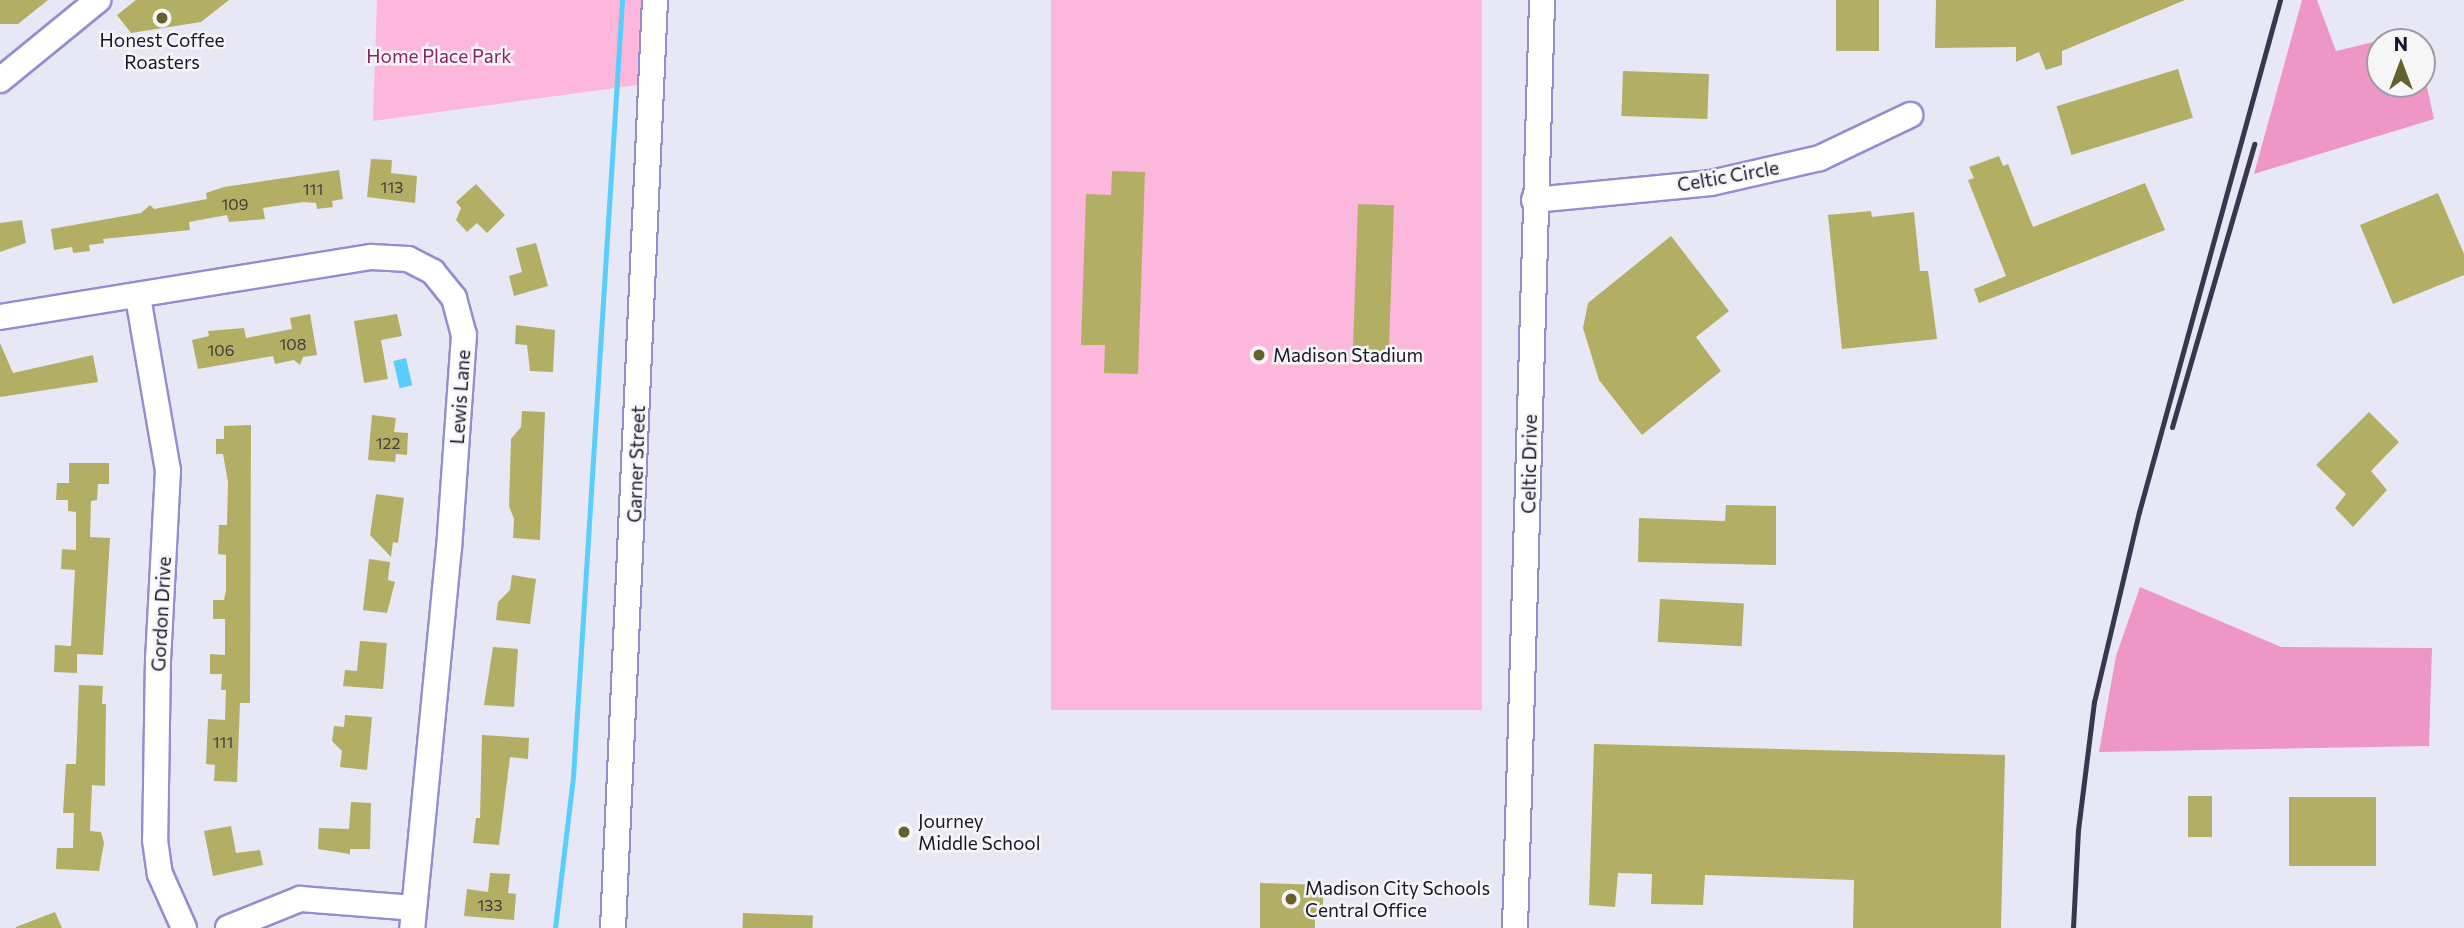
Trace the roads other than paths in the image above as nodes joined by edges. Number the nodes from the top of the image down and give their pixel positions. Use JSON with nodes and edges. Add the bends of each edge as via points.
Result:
{"nodes":[{"id":1,"x":98,"y":0,"type":"edge"},
{"id":2,"x":655,"y":0,"type":"edge"},
{"id":3,"x":1542,"y":0,"type":"edge"},
{"id":4,"x":0,"y":80,"type":"edge"},
{"id":5,"x":1910,"y":115,"type":"dead end"},
{"id":6,"x":1534,"y":200,"type":"junction"},
{"id":7,"x":138,"y":297,"type":"junction"},
{"id":8,"x":0,"y":317,"type":"edge"},
{"id":9,"x":413,"y":918,"type":"edge"},
{"id":10,"x":184,"y":928,"type":"edge"},
{"id":11,"x":228,"y":928,"type":"edge"},
{"id":12,"x":613,"y":928,"type":"edge"},
{"id":13,"x":1515,"y":928,"type":"edge"}],
"edges":[{"from":1,"to":4,"type":"street"},
{"from":2,"to":12,"type":"street","name":"Garner Street"},
{"from":3,"to":6,"type":"street","name":"Celtic Drive"},
{"from":5,"to":6,"type":"street","name":"Celtic Circle","via":[[1820,158],[1711,183]]},
{"from":6,"to":13,"type":"street","name":"Celtic Drive"},
{"from":7,"to":8,"type":"street","name":"Lewis Lane"},
{"from":7,"to":9,"type":"street","name":"Lewis Lane","via":[[371,257],[408,259],[433,272],[454,298],[464,335],[450,547]]},
{"from":7,"to":10,"type":"street","name":"Gordon Drive","via":[[168,470],[155,840],[160,873]]},
{"from":9,"to":11,"type":"street","via":[[300,899]]}]}
